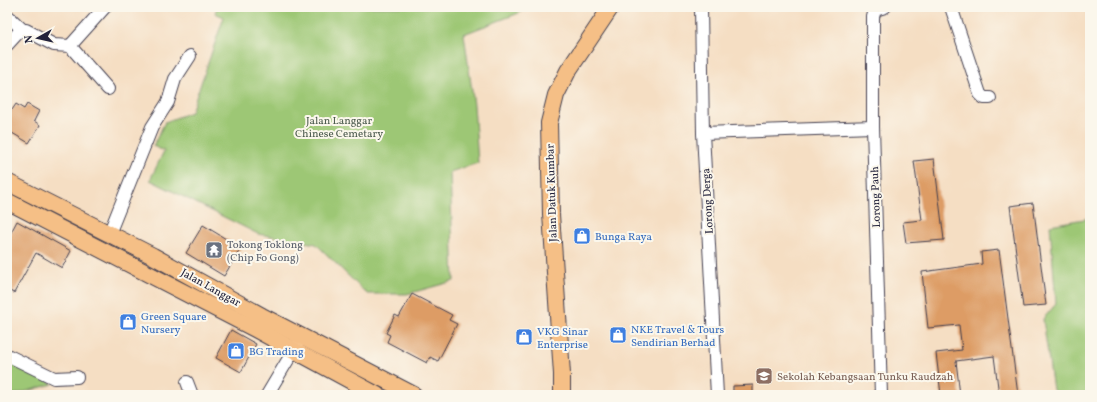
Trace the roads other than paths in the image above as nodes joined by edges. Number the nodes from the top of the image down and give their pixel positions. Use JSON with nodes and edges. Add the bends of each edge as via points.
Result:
{"nodes":[{"id":1,"x":105,"y":7,"type":"edge"},
{"id":2,"x":611,"y":7,"type":"edge"},
{"id":3,"x":701,"y":7,"type":"edge"},
{"id":4,"x":951,"y":7,"type":"edge"},
{"id":5,"x":878,"y":8,"type":"edge"},
{"id":6,"x":7,"y":15,"type":"edge"},
{"id":7,"x":24,"y":31,"type":"junction"},
{"id":8,"x":7,"y":45,"type":"edge"},
{"id":9,"x":70,"y":46,"type":"junction"},
{"id":10,"x":190,"y":56,"type":"dead end"},
{"id":11,"x":108,"y":89,"type":"dead end"},
{"id":12,"x":990,"y":98,"type":"dead end"},
{"id":13,"x":873,"y":127,"type":"junction"},
{"id":14,"x":703,"y":133,"type":"junction"},
{"id":15,"x":7,"y":182,"type":"edge"},
{"id":16,"x":7,"y":201,"type":"edge"},
{"id":17,"x":109,"y":234,"type":"junction"},
{"id":18,"x":298,"y":343,"type":"junction"},
{"id":19,"x":7,"y":355,"type":"edge"},
{"id":20,"x":77,"y":377,"type":"dead end"},
{"id":21,"x":187,"y":382,"type":"dead end"},
{"id":22,"x":562,"y":393,"type":"edge"},
{"id":23,"x":192,"y":395,"type":"edge"},
{"id":24,"x":267,"y":395,"type":"edge"},
{"id":25,"x":377,"y":395,"type":"edge"},
{"id":26,"x":414,"y":395,"type":"edge"},
{"id":27,"x":717,"y":395,"type":"edge"},
{"id":28,"x":881,"y":395,"type":"edge"}],
"edges":[{"from":1,"to":9,"type":"street"},
{"from":2,"to":22,"type":"main road","name":"Jalan Datuk Kumbar","via":[[568,71],[556,95],[549,123],[551,214]]},
{"from":3,"to":14,"type":"street","name":"Lorong Derga"},
{"from":4,"to":12,"type":"street","via":[[980,94],[984,98]]},
{"from":5,"to":13,"type":"street","name":"Lorong Pauh","via":[[873,17]]},
{"from":6,"to":7,"type":"street"},
{"from":7,"to":8,"type":"street","via":[[18,33]]},
{"from":7,"to":9,"type":"street","via":[[29,31],[54,45]]},
{"from":9,"to":11,"type":"street"},
{"from":10,"to":17,"type":"street","via":[[175,79],[168,102],[152,127]]},
{"from":13,"to":14,"type":"street"},
{"from":13,"to":28,"type":"street","name":"Lorong Pauh"},
{"from":14,"to":27,"type":"street","name":"Lorong Derga"},
{"from":15,"to":17,"type":"main road","name":"Jalan Langgar"},
{"from":16,"to":18,"type":"main road","name":"Jalan Langgar"},
{"from":17,"to":18,"type":"main road","name":"Jalan Langgar"},
{"from":18,"to":24,"type":"street"},
{"from":18,"to":25,"type":"main road","name":"Jalan Langgar"},
{"from":18,"to":26,"type":"main road","name":"Jalan Langgar"},
{"from":19,"to":20,"type":"street","via":[[54,378]]},
{"from":21,"to":23,"type":"street"}]}
